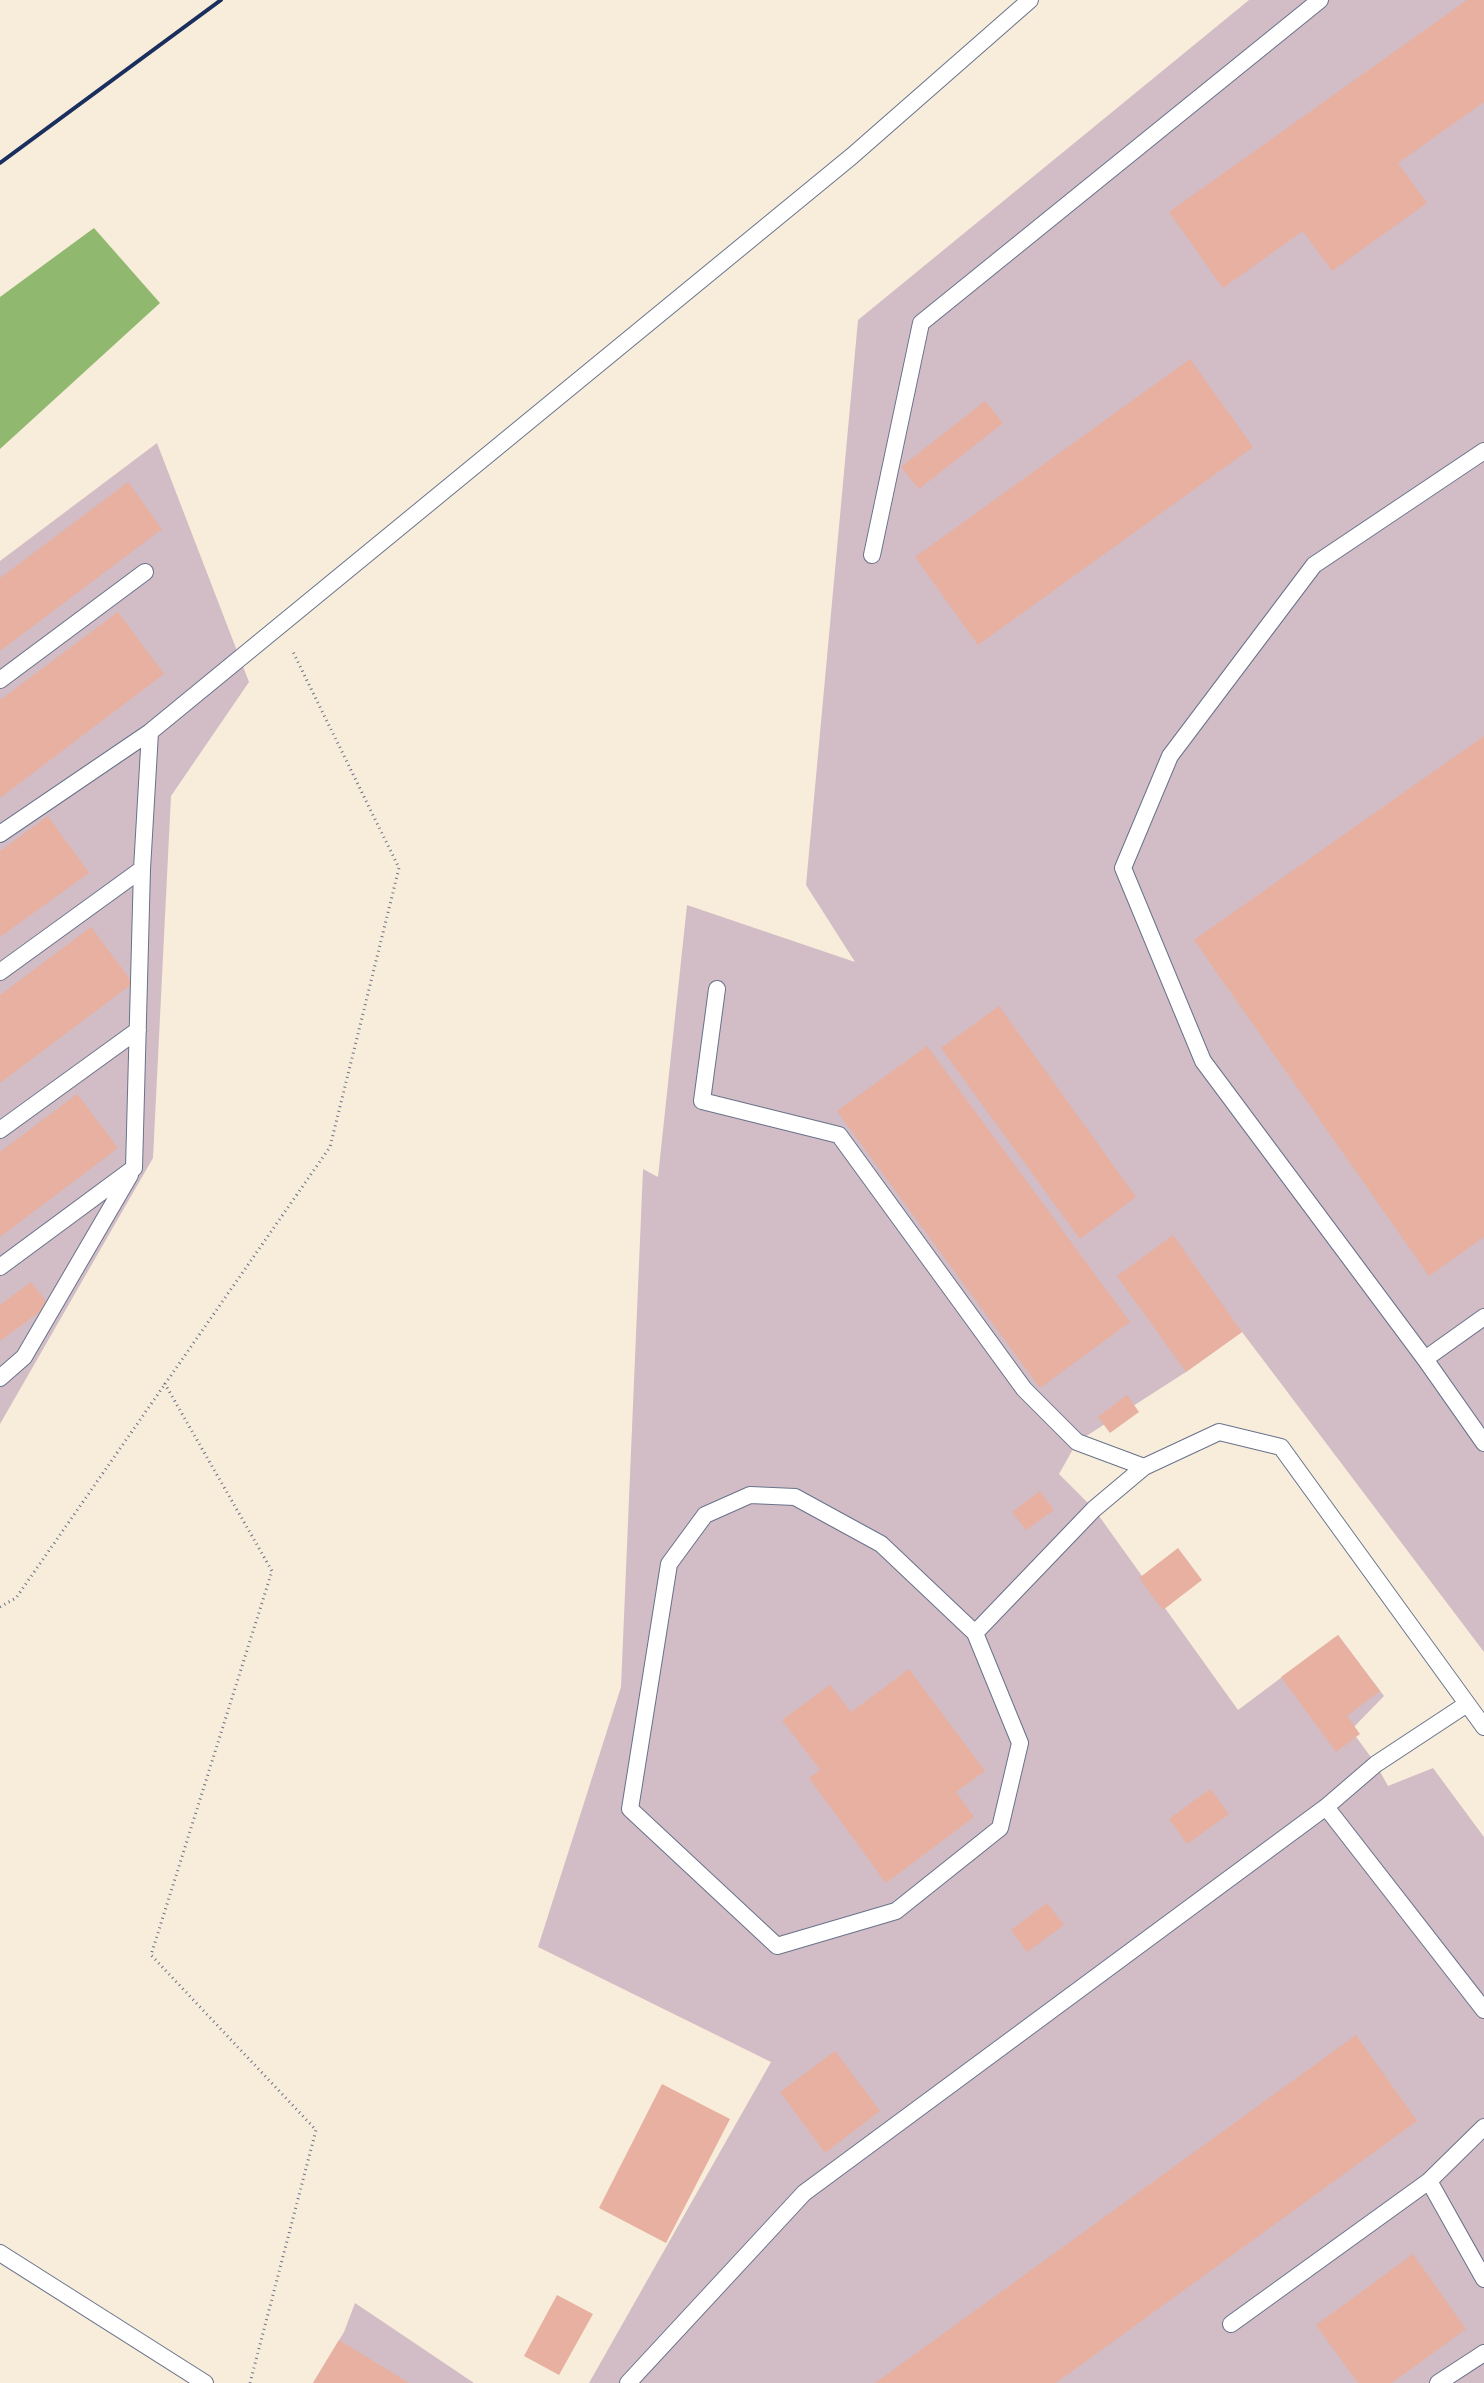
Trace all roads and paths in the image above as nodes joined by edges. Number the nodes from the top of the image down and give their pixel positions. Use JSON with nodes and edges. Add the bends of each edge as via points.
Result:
{"nodes":[{"id":1,"x":1030,"y":0,"type":"edge"},
{"id":2,"x":1320,"y":0,"type":"edge"},
{"id":3,"x":1484,"y":451,"type":"edge"},
{"id":4,"x":872,"y":555,"type":"dead end"},
{"id":5,"x":145,"y":572,"type":"dead end"},
{"id":6,"x":280,"y":626,"type":"junction"},
{"id":7,"x":0,"y":680,"type":"edge"},
{"id":8,"x":150,"y":732,"type":"junction"},
{"id":9,"x":0,"y":834,"type":"edge"},
{"id":10,"x":142,"y":869,"type":"junction"},
{"id":11,"x":0,"y":972,"type":"edge"},
{"id":12,"x":717,"y":989,"type":"dead end"},
{"id":13,"x":138,"y":1030,"type":"junction"},
{"id":14,"x":0,"y":1130,"type":"edge"},
{"id":15,"x":134,"y":1168,"type":"junction"},
{"id":16,"x":0,"y":1267,"type":"edge"},
{"id":17,"x":1484,"y":1317,"type":"edge"},
{"id":18,"x":1425,"y":1360,"type":"junction"},
{"id":19,"x":0,"y":1378,"type":"edge"},
{"id":20,"x":165,"y":1384,"type":"junction"},
{"id":21,"x":1484,"y":1442,"type":"edge"},
{"id":22,"x":1144,"y":1467,"type":"junction"},
{"id":23,"x":0,"y":1607,"type":"edge"},
{"id":24,"x":975,"y":1633,"type":"junction"},
{"id":25,"x":1467,"y":1704,"type":"junction"},
{"id":26,"x":1484,"y":1727,"type":"edge"},
{"id":27,"x":1326,"y":1807,"type":"junction"},
{"id":28,"x":1484,"y":2010,"type":"edge"},
{"id":29,"x":1484,"y":2127,"type":"edge"},
{"id":30,"x":1429,"y":2180,"type":"junction"},
{"id":31,"x":0,"y":2253,"type":"edge"},
{"id":32,"x":1484,"y":2279,"type":"edge"},
{"id":33,"x":1231,"y":2324,"type":"dead end"},
{"id":34,"x":1484,"y":2353,"type":"edge"},
{"id":35,"x":205,"y":2383,"type":"edge"},
{"id":36,"x":250,"y":2383,"type":"edge"},
{"id":37,"x":628,"y":2383,"type":"edge"},
{"id":38,"x":1438,"y":2383,"type":"edge"}],
"edges":[{"from":1,"to":6,"type":"lane","via":[[852,156]]},
{"from":2,"to":4,"type":"lane","via":[[921,323]]},
{"from":3,"to":18,"type":"lane","via":[[1314,565],[1170,756],[1123,868],[1203,1061]]},
{"from":5,"to":7,"type":"lane"},
{"from":6,"to":8,"type":"lane"},
{"from":6,"to":20,"type":"path","via":[[399,868],[330,1147]]},
{"from":8,"to":9,"type":"lane"},
{"from":8,"to":10,"type":"lane"},
{"from":10,"to":11,"type":"lane"},
{"from":10,"to":13,"type":"lane"},
{"from":12,"to":22,"type":"lane","via":[[702,1101],[839,1135],[1024,1389],[1077,1442]]},
{"from":13,"to":14,"type":"lane"},
{"from":13,"to":15,"type":"lane"},
{"from":15,"to":16,"type":"lane"},
{"from":15,"to":19,"type":"lane","via":[[24,1356]]},
{"from":17,"to":18,"type":"lane"},
{"from":18,"to":21,"type":"lane"},
{"from":20,"to":23,"type":"path","via":[[16,1598]]},
{"from":20,"to":36,"type":"path","via":[[272,1571],[151,1955],[316,2130]]},
{"from":22,"to":24,"type":"lane","via":[[1094,1509]]},
{"from":22,"to":25,"type":"lane","via":[[1219,1432],[1281,1447]]},
{"from":24,"to":24,"type":"lane","via":[[1020,1743],[1000,1828],[896,1911],[777,1946],[630,1809],[669,1564],[705,1515],[750,1495],[796,1497],[881,1544]]},
{"from":25,"to":26,"type":"lane"},
{"from":25,"to":27,"type":"lane","via":[[1376,1764]]},
{"from":27,"to":28,"type":"lane"},
{"from":27,"to":37,"type":"lane","via":[[804,2193]]},
{"from":29,"to":30,"type":"lane"},
{"from":30,"to":32,"type":"lane"},
{"from":30,"to":33,"type":"lane"},
{"from":31,"to":35,"type":"lane"},
{"from":34,"to":38,"type":"lane"}]}
